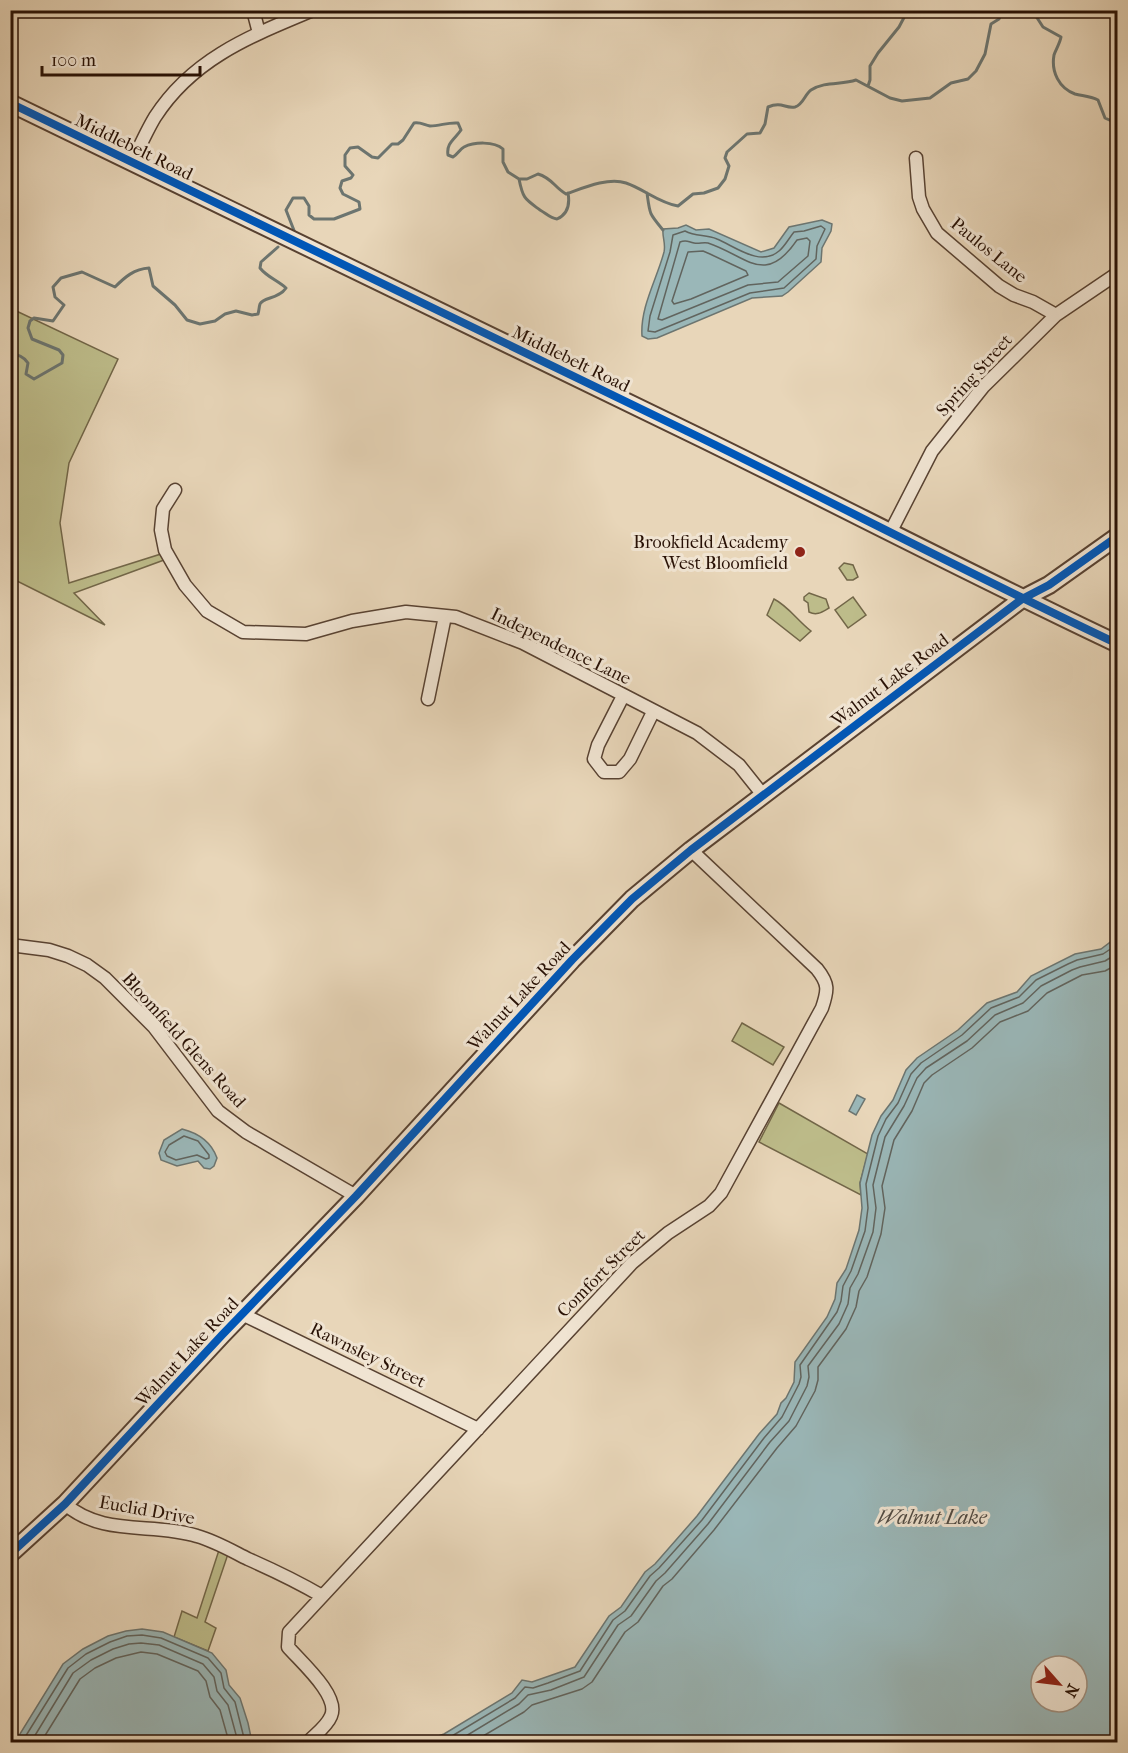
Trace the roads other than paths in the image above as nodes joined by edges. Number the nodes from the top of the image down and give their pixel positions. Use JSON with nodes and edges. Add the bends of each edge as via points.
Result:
{"nodes":[{"id":1,"x":253,"y":10,"type":"edge"},
{"id":2,"x":313,"y":10,"type":"edge"},
{"id":3,"x":259,"y":33,"type":"junction"},
{"id":4,"x":10,"y":103,"type":"edge"},
{"id":5,"x":916,"y":158,"type":"dead end"},
{"id":6,"x":132,"y":163,"type":"junction"},
{"id":7,"x":1118,"y":273,"type":"edge"},
{"id":8,"x":1056,"y":315,"type":"junction"},
{"id":9,"x":175,"y":490,"type":"dead end"},
{"id":10,"x":891,"y":531,"type":"junction"},
{"id":11,"x":1118,"y":536,"type":"edge"},
{"id":12,"x":1022,"y":599,"type":"junction"},
{"id":13,"x":446,"y":616,"type":"junction"},
{"id":14,"x":1118,"y":644,"type":"edge"},
{"id":15,"x":623,"y":696,"type":"junction"},
{"id":16,"x":428,"y":699,"type":"dead end"},
{"id":17,"x":653,"y":712,"type":"junction"},
{"id":18,"x":763,"y":795,"type":"junction"},
{"id":19,"x":691,"y":850,"type":"junction"},
{"id":20,"x":10,"y":945,"type":"edge"},
{"id":21,"x":356,"y":1196,"type":"junction"},
{"id":22,"x":242,"y":1314,"type":"junction"},
{"id":23,"x":478,"y":1429,"type":"junction"},
{"id":24,"x":65,"y":1504,"type":"junction"},
{"id":25,"x":10,"y":1554,"type":"edge"},
{"id":26,"x":322,"y":1596,"type":"junction"},
{"id":27,"x":309,"y":1741,"type":"dead end"}],
"edges":[{"from":1,"to":3,"type":"street"},
{"from":2,"to":3,"type":"street"},
{"from":3,"to":6,"type":"street","via":[[217,54],[182,83],[155,118]]},
{"from":4,"to":6,"type":"street","name":"Middlebelt Road"},
{"from":5,"to":8,"type":"street","name":"Paulos Lane","via":[[923,209],[937,233],[999,286]]},
{"from":6,"to":10,"type":"street","name":"Middlebelt Road"},
{"from":7,"to":8,"type":"street","name":"Spring Street"},
{"from":8,"to":10,"type":"street","name":"Spring Street","via":[[983,387],[932,451]]},
{"from":9,"to":13,"type":"street","name":"Independence Lane","via":[[164,509],[161,530],[165,550],[185,585],[207,611],[243,632],[306,634],[406,612]]},
{"from":10,"to":12,"type":"street","name":"Middlebelt Road"},
{"from":11,"to":12,"type":"street","name":"Walnut Lake Road","via":[[1049,585]]},
{"from":12,"to":14,"type":"street","name":"Middlebelt Road"},
{"from":12,"to":18,"type":"street","name":"Walnut Lake Road"},
{"from":13,"to":15,"type":"street","name":"Independence Lane","via":[[523,644]]},
{"from":13,"to":16,"type":"street"},
{"from":15,"to":17,"type":"street","name":"Independence Lane"},
{"from":15,"to":17,"type":"street","via":[[594,759],[604,772],[620,772]]},
{"from":17,"to":18,"type":"street","name":"Independence Lane","via":[[697,733],[739,765]]},
{"from":18,"to":19,"type":"street","name":"Walnut Lake Road"},
{"from":19,"to":21,"type":"street","name":"Walnut Lake Road","via":[[632,899],[572,960]]},
{"from":19,"to":23,"type":"street","name":"Comfort Street","via":[[817,969],[826,981],[822,1008],[721,1193],[632,1263]]},
{"from":20,"to":21,"type":"street","name":"Bloomfield Glens Road","via":[[68,956],[105,978],[154,1027],[218,1111],[246,1132]]},
{"from":21,"to":22,"type":"street","name":"Walnut Lake Road"},
{"from":22,"to":23,"type":"street","name":"Rawnsley Street"},
{"from":22,"to":24,"type":"street","name":"Walnut Lake Road"},
{"from":23,"to":26,"type":"street","name":"Comfort Street"},
{"from":24,"to":25,"type":"street","name":"Walnut Lake Road"},
{"from":24,"to":26,"type":"street","name":"Euclid Drive","via":[[75,1513],[99,1522],[199,1537]]},
{"from":26,"to":27,"type":"street","name":"Comfort Street","via":[[287,1639],[288,1647],[329,1693],[333,1704],[332,1716]]}]}
